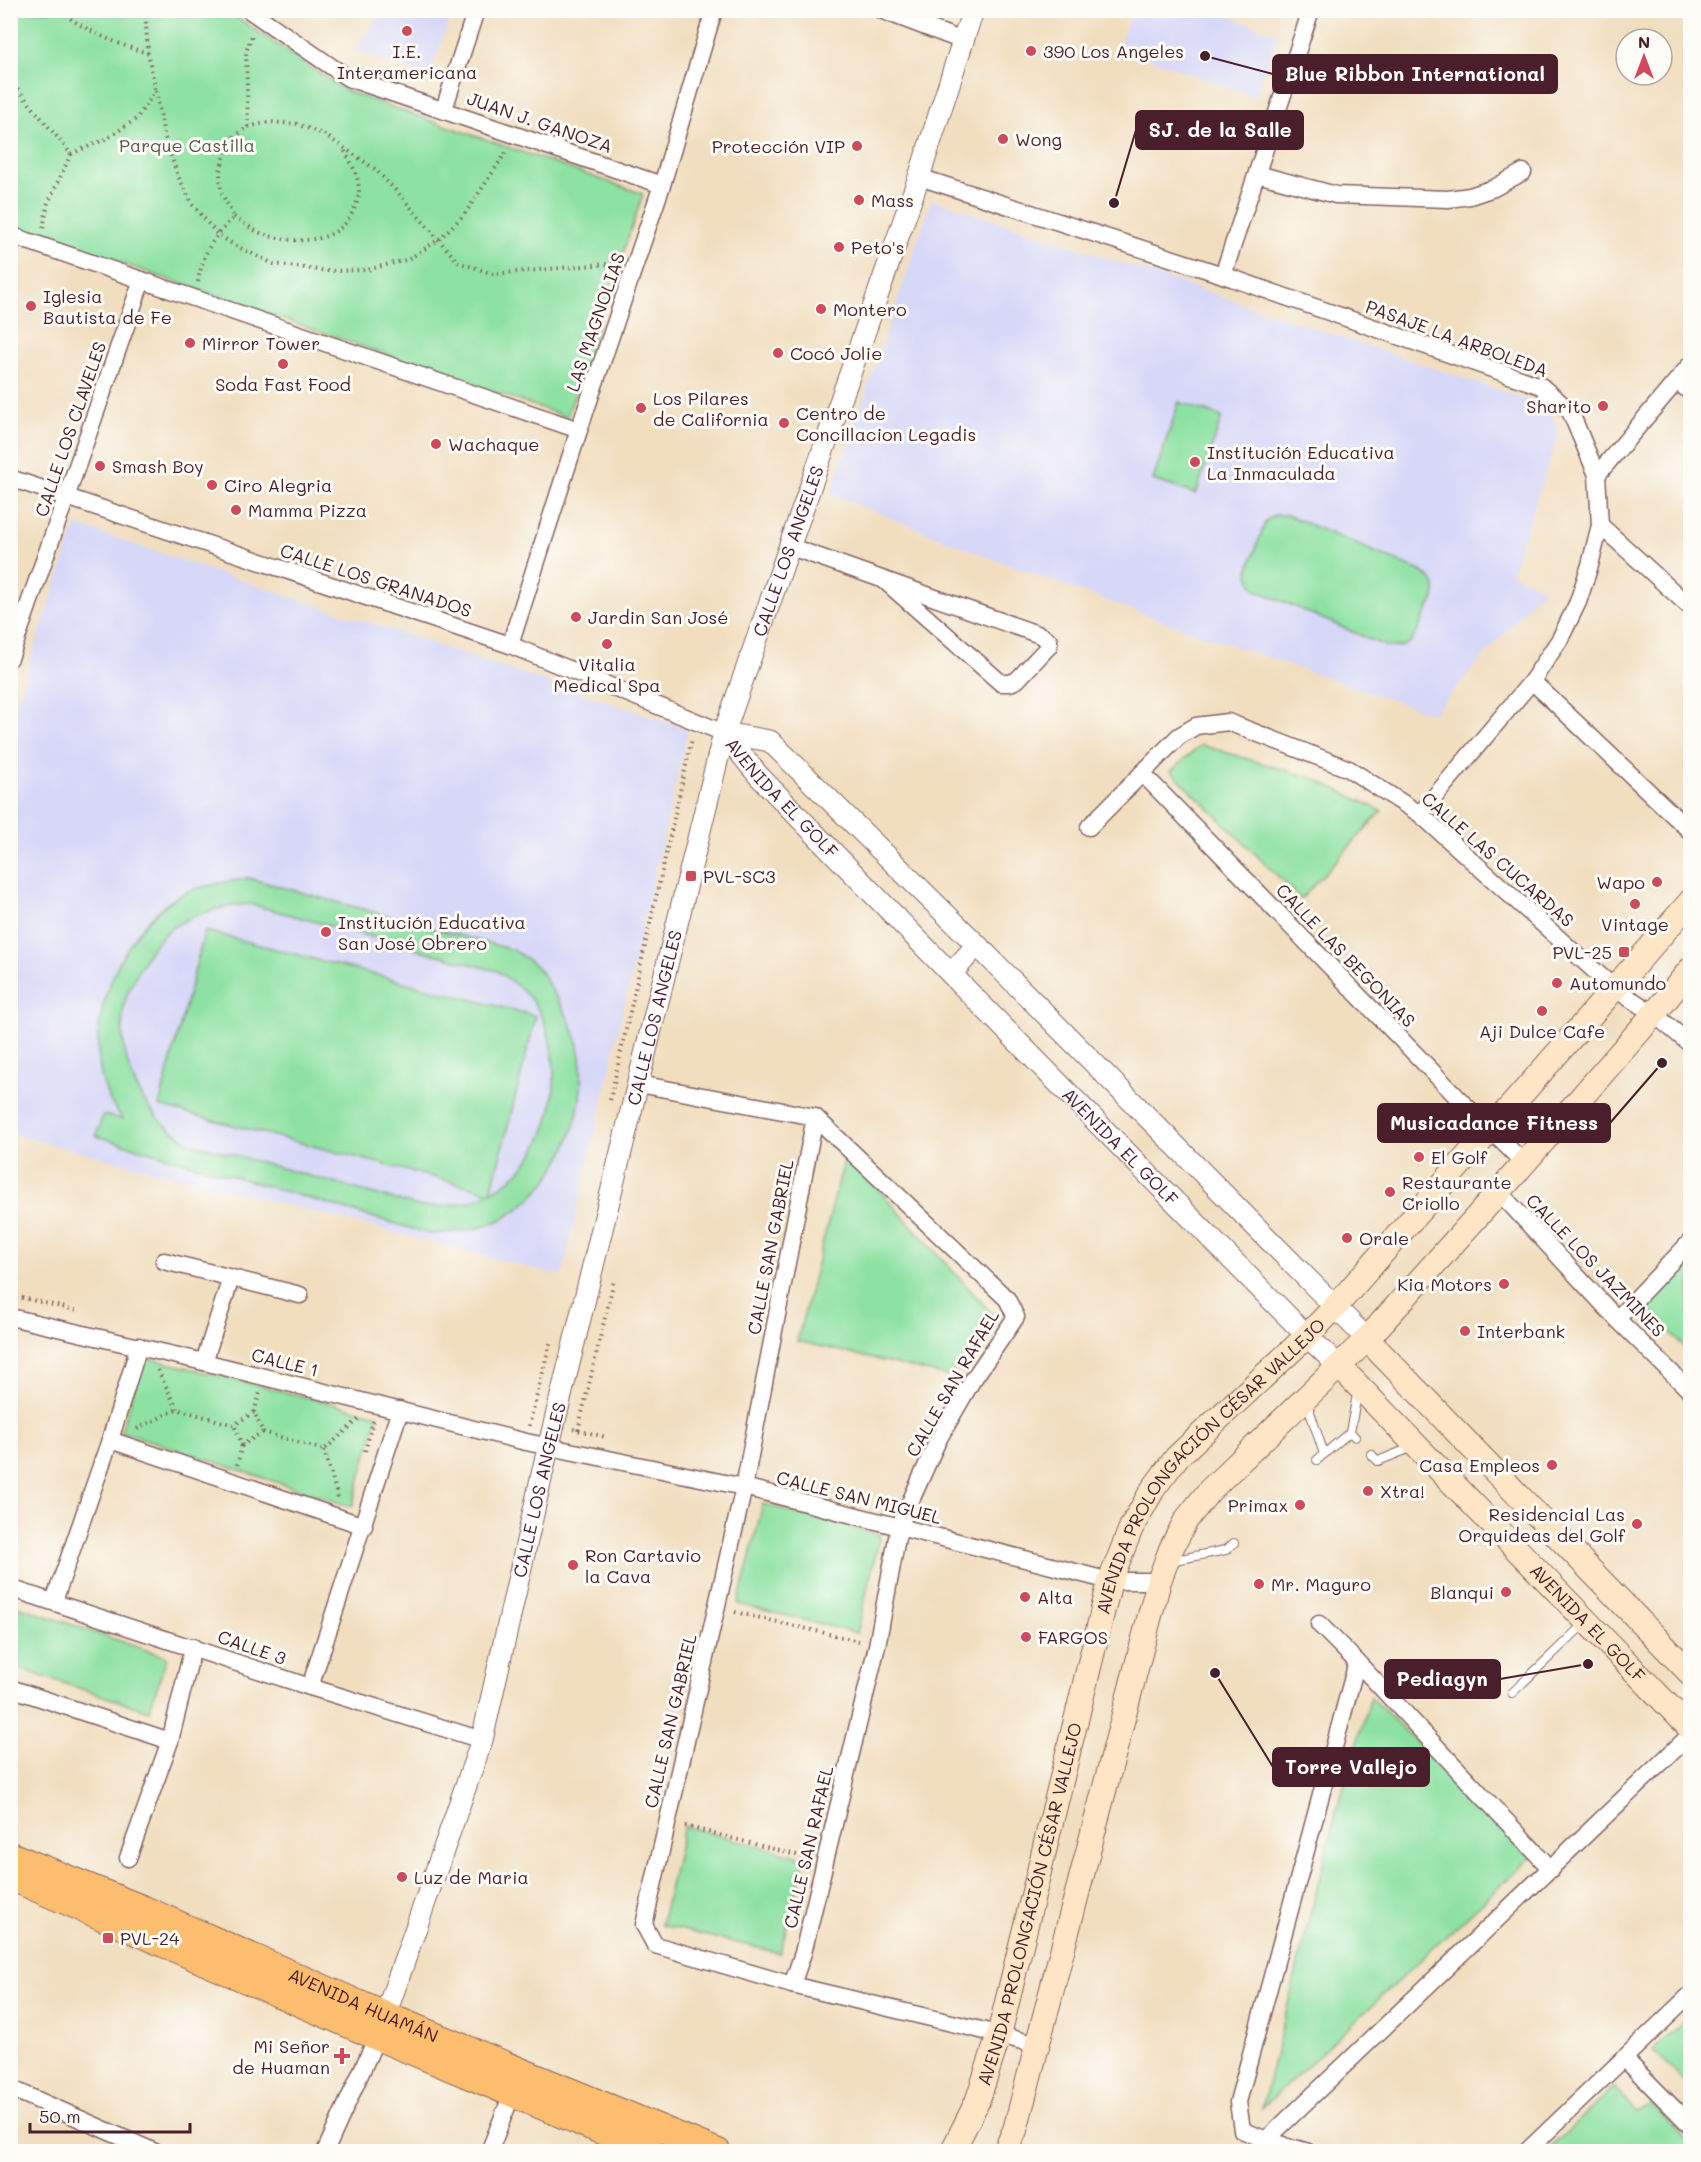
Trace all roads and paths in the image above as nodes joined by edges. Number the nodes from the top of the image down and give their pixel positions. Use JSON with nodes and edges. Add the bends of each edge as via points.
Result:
{"nodes":[{"id":1,"x":62,"y":10,"type":"edge"},
{"id":2,"x":145,"y":10,"type":"edge"},
{"id":3,"x":476,"y":10,"type":"edge"},
{"id":4,"x":714,"y":10,"type":"edge"},
{"id":5,"x":881,"y":10,"type":"edge"},
{"id":6,"x":973,"y":10,"type":"edge"},
{"id":7,"x":1311,"y":10,"type":"edge"},
{"id":8,"x":253,"y":14,"type":"edge"},
{"id":9,"x":963,"y":41,"type":"junction"},
{"id":10,"x":148,"y":53,"type":"junction"},
{"id":11,"x":10,"y":80,"type":"edge"},
{"id":12,"x":156,"y":91,"type":"junction"},
{"id":13,"x":444,"y":110,"type":"junction"},
{"id":14,"x":248,"y":127,"type":"junction"},
{"id":15,"x":343,"y":147,"type":"junction"},
{"id":16,"x":509,"y":148,"type":"dead end"},
{"id":17,"x":71,"y":153,"type":"junction"},
{"id":18,"x":1523,"y":172,"type":"dead end"},
{"id":19,"x":1257,"y":174,"type":"junction"},
{"id":20,"x":919,"y":177,"type":"junction"},
{"id":21,"x":662,"y":185,"type":"junction"},
{"id":22,"x":234,"y":217,"type":"junction"},
{"id":23,"x":217,"y":234,"type":"junction"},
{"id":24,"x":10,"y":235,"type":"edge"},
{"id":25,"x":438,"y":240,"type":"junction"},
{"id":26,"x":40,"y":246,"type":"junction"},
{"id":27,"x":636,"y":260,"type":"junction"},
{"id":28,"x":1223,"y":275,"type":"junction"},
{"id":29,"x":142,"y":280,"type":"junction"},
{"id":30,"x":195,"y":298,"type":"junction"},
{"id":31,"x":1690,"y":365,"type":"edge"},
{"id":32,"x":1677,"y":381,"type":"junction"},
{"id":33,"x":1690,"y":392,"type":"edge"},
{"id":34,"x":579,"y":430,"type":"junction"},
{"id":35,"x":1597,"y":475,"type":"junction"},
{"id":36,"x":10,"y":478,"type":"edge"},
{"id":37,"x":67,"y":498,"type":"junction"},
{"id":38,"x":1600,"y":525,"type":"junction"},
{"id":39,"x":791,"y":547,"type":"junction"},
{"id":40,"x":884,"y":580,"type":"junction"},
{"id":41,"x":1690,"y":607,"type":"edge"},
{"id":42,"x":510,"y":645,"type":"junction"},
{"id":43,"x":10,"y":658,"type":"edge"},
{"id":44,"x":1533,"y":681,"type":"junction"},
{"id":45,"x":695,"y":720,"type":"junction"},
{"id":46,"x":724,"y":733,"type":"junction"},
{"id":47,"x":1142,"y":773,"type":"junction"},
{"id":48,"x":1420,"y":813,"type":"junction"},
{"id":49,"x":1089,"y":827,"type":"dead end"},
{"id":50,"x":1690,"y":831,"type":"edge"},
{"id":51,"x":1690,"y":902,"type":"edge"},
{"id":52,"x":977,"y":945,"type":"junction"},
{"id":53,"x":1690,"y":970,"type":"edge"},
{"id":54,"x":951,"y":974,"type":"junction"},
{"id":55,"x":1615,"y":989,"type":"junction"},
{"id":56,"x":1654,"y":1014,"type":"junction"},
{"id":57,"x":1690,"y":1044,"type":"edge"},
{"id":58,"x":639,"y":1084,"type":"junction"},
{"id":59,"x":610,"y":1101,"type":"dead end"},
{"id":60,"x":815,"y":1117,"type":"junction"},
{"id":61,"x":1490,"y":1130,"type":"junction"},
{"id":62,"x":1523,"y":1162,"type":"junction"},
{"id":63,"x":1499,"y":1192,"type":"junction"},
{"id":64,"x":1690,"y":1242,"type":"edge"},
{"id":65,"x":164,"y":1261,"type":"dead end"},
{"id":66,"x":231,"y":1278,"type":"junction"},
{"id":67,"x":300,"y":1294,"type":"dead end"},
{"id":68,"x":1335,"y":1307,"type":"junction"},
{"id":69,"x":10,"y":1317,"type":"edge"},
{"id":70,"x":1617,"y":1319,"type":"junction"},
{"id":71,"x":1308,"y":1336,"type":"junction"},
{"id":72,"x":551,"y":1337,"type":"dead end"},
{"id":73,"x":1367,"y":1339,"type":"junction"},
{"id":74,"x":139,"y":1346,"type":"junction"},
{"id":75,"x":204,"y":1362,"type":"junction"},
{"id":76,"x":166,"y":1367,"type":"dead end"},
{"id":77,"x":1340,"y":1367,"type":"junction"},
{"id":78,"x":1359,"y":1387,"type":"junction"},
{"id":79,"x":261,"y":1390,"type":"dead end"},
{"id":80,"x":1690,"y":1391,"type":"edge"},
{"id":81,"x":1305,"y":1399,"type":"junction"},
{"id":82,"x":177,"y":1408,"type":"junction"},
{"id":83,"x":400,"y":1410,"type":"junction"},
{"id":84,"x":254,"y":1412,"type":"junction"},
{"id":85,"x":352,"y":1412,"type":"dead end"},
{"id":86,"x":375,"y":1417,"type":"dead end"},
{"id":87,"x":530,"y":1423,"type":"dead end"},
{"id":88,"x":234,"y":1425,"type":"junction"},
{"id":89,"x":263,"y":1432,"type":"junction"},
{"id":90,"x":142,"y":1435,"type":"dead end"},
{"id":91,"x":110,"y":1440,"type":"junction"},
{"id":92,"x":242,"y":1445,"type":"junction"},
{"id":93,"x":549,"y":1446,"type":"junction"},
{"id":94,"x":1416,"y":1446,"type":"junction"},
{"id":95,"x":324,"y":1450,"type":"junction"},
{"id":96,"x":1324,"y":1454,"type":"junction"},
{"id":97,"x":1371,"y":1454,"type":"dead end"},
{"id":98,"x":362,"y":1460,"type":"dead end"},
{"id":99,"x":1317,"y":1460,"type":"dead end"},
{"id":100,"x":226,"y":1463,"type":"dead end"},
{"id":101,"x":744,"y":1487,"type":"junction"},
{"id":102,"x":327,"y":1496,"type":"dead end"},
{"id":103,"x":364,"y":1526,"type":"junction"},
{"id":104,"x":898,"y":1527,"type":"junction"},
{"id":105,"x":1234,"y":1543,"type":"dead end"},
{"id":106,"x":1163,"y":1571,"type":"junction"},
{"id":107,"x":1595,"y":1577,"type":"junction"},
{"id":108,"x":1110,"y":1581,"type":"junction"},
{"id":109,"x":10,"y":1588,"type":"edge"},
{"id":110,"x":54,"y":1601,"type":"junction"},
{"id":111,"x":1569,"y":1604,"type":"junction"},
{"id":112,"x":716,"y":1608,"type":"junction"},
{"id":113,"x":1586,"y":1622,"type":"junction"},
{"id":114,"x":1319,"y":1624,"type":"dead end"},
{"id":115,"x":877,"y":1646,"type":"junction"},
{"id":116,"x":193,"y":1647,"type":"junction"},
{"id":117,"x":1357,"y":1662,"type":"junction"},
{"id":118,"x":1690,"y":1673,"type":"edge"},
{"id":119,"x":310,"y":1687,"type":"junction"},
{"id":120,"x":10,"y":1688,"type":"edge"},
{"id":121,"x":1512,"y":1693,"type":"dead end"},
{"id":122,"x":1690,"y":1728,"type":"edge"},
{"id":123,"x":1690,"y":1735,"type":"edge"},
{"id":124,"x":482,"y":1740,"type":"junction"},
{"id":125,"x":170,"y":1741,"type":"junction"},
{"id":126,"x":667,"y":1821,"type":"junction"},
{"id":127,"x":10,"y":1855,"type":"edge"},
{"id":128,"x":128,"y":1858,"type":"dead end"},
{"id":129,"x":825,"y":1862,"type":"junction"},
{"id":130,"x":1551,"y":1869,"type":"junction"},
{"id":131,"x":10,"y":1877,"type":"edge"},
{"id":132,"x":792,"y":1985,"type":"junction"},
{"id":133,"x":1690,"y":1995,"type":"edge"},
{"id":134,"x":381,"y":2026,"type":"junction"},
{"id":135,"x":999,"y":2035,"type":"junction"},
{"id":136,"x":1037,"y":2045,"type":"junction"},
{"id":137,"x":1624,"y":2058,"type":"junction"},
{"id":138,"x":12,"y":2093,"type":"edge"},
{"id":139,"x":512,"y":2094,"type":"junction"},
{"id":140,"x":1690,"y":2125,"type":"edge"},
{"id":141,"x":1266,"y":2139,"type":"junction"},
{"id":142,"x":155,"y":2151,"type":"edge"},
{"id":143,"x":325,"y":2151,"type":"edge"},
{"id":144,"x":489,"y":2151,"type":"edge"},
{"id":145,"x":651,"y":2151,"type":"edge"},
{"id":146,"x":718,"y":2151,"type":"edge"},
{"id":147,"x":952,"y":2151,"type":"edge"},
{"id":148,"x":1005,"y":2151,"type":"edge"},
{"id":149,"x":1308,"y":2151,"type":"edge"},
{"id":150,"x":1526,"y":2151,"type":"edge"}],
"edges":[{"from":1,"to":10,"type":"path","via":[[86,28]]},
{"from":2,"to":10,"type":"path"},
{"from":3,"to":13,"type":"street"},
{"from":4,"to":21,"type":"street","name":"LAS MAGNOLIAS"},
{"from":5,"to":9,"type":"street"},
{"from":6,"to":9,"type":"street","name":"CALLE LOS ANGELES"},
{"from":7,"to":19,"type":"street"},
{"from":8,"to":13,"type":"street","name":"JUAN J. GANOZA","via":[[348,78]]},
{"from":8,"to":14,"type":"path","via":[[246,52]]},
{"from":9,"to":20,"type":"street","name":"CALLE LOS ANGELES"},
{"from":10,"to":12,"type":"path"},
{"from":11,"to":17,"type":"path"},
{"from":12,"to":17,"type":"path","via":[[136,119],[108,138]]},
{"from":12,"to":23,"type":"path","via":[[164,135],[178,176],[193,205]]},
{"from":13,"to":21,"type":"street","name":"JUAN J. GANOZA"},
{"from":14,"to":15,"type":"path","via":[[269,122],[297,124]]},
{"from":14,"to":22,"type":"path","via":[[234,137],[220,172],[221,192]]},
{"from":15,"to":22,"type":"path","via":[[354,168],[359,191],[350,218],[334,233],[299,241],[282,239],[263,234]]},
{"from":15,"to":25,"type":"path","via":[[375,169]]},
{"from":16,"to":25,"type":"path","via":[[464,215]]},
{"from":17,"to":26,"type":"path","via":[[48,203]]},
{"from":18,"to":19,"type":"street","via":[[1494,188],[1448,199],[1336,195]]},
{"from":19,"to":28,"type":"street"},
{"from":20,"to":28,"type":"street","name":"PASAJE LA ARBOLEDA"},
{"from":20,"to":39,"type":"street","name":"CALLE LOS ANGELES"},
{"from":21,"to":27,"type":"street","name":"LAS MAGNOLIAS"},
{"from":22,"to":23,"type":"path"},
{"from":23,"to":25,"type":"path","via":[[274,264],[328,271],[367,270],[409,259]]},
{"from":23,"to":30,"type":"path","via":[[200,267]]},
{"from":24,"to":26,"type":"street"},
{"from":25,"to":27,"type":"path","via":[[458,262],[493,274]]},
{"from":26,"to":29,"type":"street"},
{"from":27,"to":34,"type":"street","name":"LAS MAGNOLIAS"},
{"from":28,"to":35,"type":"street","name":"PASAJE LA ARBOLEDA","via":[[1541,386],[1570,411]]},
{"from":29,"to":30,"type":"street"},
{"from":29,"to":37,"type":"street","name":"CALLE LOS CLAVELES"},
{"from":30,"to":34,"type":"street"},
{"from":31,"to":32,"type":"street"},
{"from":32,"to":33,"type":"street"},
{"from":32,"to":35,"type":"street"},
{"from":34,"to":42,"type":"street","name":"LAS MAGNOLIAS"},
{"from":35,"to":38,"type":"street","name":"PASAJE LA ARBOLEDA"},
{"from":36,"to":37,"type":"street","name":"CALLE LOS GRANADOS"},
{"from":37,"to":42,"type":"street","name":"CALLE LOS GRANADOS"},
{"from":37,"to":43,"type":"street","name":"CALLE LOS CLAVELES"},
{"from":38,"to":41,"type":"street"},
{"from":38,"to":44,"type":"street","name":"PASAJE LA ARBOLEDA","via":[[1578,602]]},
{"from":39,"to":40,"type":"street"},
{"from":39,"to":46,"type":"street","name":"CALLE LOS ANGELES"},
{"from":40,"to":40,"type":"street","via":[[1040,635],[1049,646],[1017,680],[1001,683]]},
{"from":42,"to":45,"type":"street","name":"CALLE LOS GRANADOS"},
{"from":44,"to":48,"type":"street","name":"PASAJE LA ARBOLEDA"},
{"from":44,"to":50,"type":"street"},
{"from":45,"to":46,"type":"street","name":"CALLE LOS GRANADOS"},
{"from":45,"to":59,"type":"path"},
{"from":46,"to":52,"type":"street","name":"AVENIDA EL GOLF","via":[[770,741]]},
{"from":46,"to":54,"type":"street","name":"AVENIDA EL GOLF","via":[[758,775]]},
{"from":46,"to":58,"type":"street","name":"CALLE LOS ANGELES"},
{"from":47,"to":48,"type":"street","name":"CALLE LAS CUCARDAS","via":[[1179,736],[1196,726],[1228,722],[1349,769]]},
{"from":47,"to":49,"type":"street","name":"CALLE LAS CUCARDAS"},
{"from":47,"to":61,"type":"street","name":"CALLE LAS BEGONIAS"},
{"from":48,"to":55,"type":"street","name":"CALLE LAS CUCARDAS"},
{"from":51,"to":55,"type":"main road","name":"AVENIDA PROLONGACIÓN CÉSAR VALLEJO"},
{"from":52,"to":54,"type":"street"},
{"from":52,"to":68,"type":"street","name":"AVENIDA EL GOLF"},
{"from":53,"to":56,"type":"main road","name":"AVENIDA PROLONGACIÓN CÉSAR VALLEJO"},
{"from":54,"to":71,"type":"street","name":"AVENIDA EL GOLF"},
{"from":55,"to":56,"type":"street","name":"CALLE LAS CUCARDAS"},
{"from":55,"to":61,"type":"main road","name":"AVENIDA PROLONGACIÓN CÉSAR VALLEJO"},
{"from":56,"to":57,"type":"street","name":"CALLE LAS CUCARDAS"},
{"from":56,"to":62,"type":"main road","name":"AVENIDA PROLONGACIÓN CÉSAR VALLEJO"},
{"from":58,"to":60,"type":"street"},
{"from":58,"to":93,"type":"street","name":"CALLE LOS ANGELES"},
{"from":60,"to":101,"type":"street","name":"CALLE SAN GABRIEL"},
{"from":60,"to":104,"type":"street","name":"CALLE SAN RAFAEL","via":[[1007,1299],[1016,1317],[972,1381]]},
{"from":61,"to":62,"type":"street","name":"CALLE LAS BEGONIAS"},
{"from":61,"to":68,"type":"main road","name":"AVENIDA PROLONGACIÓN CÉSAR VALLEJO"},
{"from":62,"to":63,"type":"main road","name":"AVENIDA PROLONGACIÓN CÉSAR VALLEJO"},
{"from":63,"to":70,"type":"street","name":"CALLE LOS JAZMINES"},
{"from":63,"to":73,"type":"main road","name":"AVENIDA PROLONGACIÓN CÉSAR VALLEJO"},
{"from":64,"to":70,"type":"street"},
{"from":65,"to":66,"type":"street"},
{"from":66,"to":67,"type":"street"},
{"from":66,"to":75,"type":"street"},
{"from":68,"to":71,"type":"main road","name":"AVENIDA PROLONGACIÓN CÉSAR VALLEJO"},
{"from":68,"to":73,"type":"street","name":"AVENIDA EL GOLF"},
{"from":69,"to":74,"type":"street","name":"CALLE 1"},
{"from":70,"to":80,"type":"street","name":"CALLE LOS JAZMINES"},
{"from":71,"to":77,"type":"street","name":"AVENIDA EL GOLF"},
{"from":71,"to":108,"type":"main road","name":"AVENIDA PROLONGACIÓN CÉSAR VALLEJO","via":[[1177,1457],[1131,1528]]},
{"from":72,"to":87,"type":"path"},
{"from":73,"to":77,"type":"main road","name":"AVENIDA PROLONGACIÓN CÉSAR VALLEJO"},
{"from":73,"to":107,"type":"main road","name":"AVENIDA EL GOLF"},
{"from":74,"to":75,"type":"street","name":"CALLE 1"},
{"from":74,"to":91,"type":"street"},
{"from":75,"to":83,"type":"street","name":"CALLE 1"},
{"from":76,"to":82,"type":"path","via":[[155,1364]]},
{"from":77,"to":78,"type":"main road","name":"AVENIDA EL GOLF"},
{"from":77,"to":81,"type":"main road","name":"AVENIDA PROLONGACIÓN CÉSAR VALLEJO"},
{"from":78,"to":94,"type":"main road","name":"AVENIDA EL GOLF"},
{"from":78,"to":96,"type":"lane","via":[[1353,1435]]},
{"from":79,"to":84,"type":"path"},
{"from":81,"to":96,"type":"lane"},
{"from":81,"to":106,"type":"main road","name":"AVENIDA PROLONGACIÓN CÉSAR VALLEJO","via":[[1210,1490],[1186,1520]]},
{"from":82,"to":88,"type":"path"},
{"from":82,"to":90,"type":"path","via":[[131,1432]]},
{"from":83,"to":93,"type":"street","name":"CALLE 1"},
{"from":83,"to":103,"type":"street"},
{"from":84,"to":88,"type":"path"},
{"from":84,"to":89,"type":"path"},
{"from":85,"to":95,"type":"path","via":[[364,1414]]},
{"from":86,"to":98,"type":"path"},
{"from":88,"to":92,"type":"path"},
{"from":89,"to":92,"type":"path"},
{"from":89,"to":95,"type":"path"},
{"from":91,"to":103,"type":"street"},
{"from":91,"to":110,"type":"street"},
{"from":92,"to":100,"type":"path","via":[[237,1466]]},
{"from":93,"to":101,"type":"street","name":"CALLE SAN MIGUEL"},
{"from":93,"to":124,"type":"street","name":"CALLE LOS ANGELES"},
{"from":94,"to":97,"type":"lane","via":[[1378,1461]]},
{"from":94,"to":111,"type":"main road","name":"AVENIDA EL GOLF"},
{"from":95,"to":102,"type":"path","via":[[339,1500]]},
{"from":96,"to":99,"type":"lane"},
{"from":101,"to":104,"type":"street","name":"CALLE SAN MIGUEL"},
{"from":101,"to":112,"type":"street","name":"CALLE SAN GABRIEL"},
{"from":103,"to":119,"type":"street"},
{"from":104,"to":108,"type":"street","name":"CALLE SAN MIGUEL"},
{"from":104,"to":115,"type":"street","name":"CALLE SAN RAFAEL"},
{"from":105,"to":106,"type":"lane","via":[[1226,1550]]},
{"from":106,"to":108,"type":"street","name":"CALLE SAN MIGUEL"},
{"from":106,"to":136,"type":"main road","name":"AVENIDA PROLONGACIÓN CÉSAR VALLEJO"},
{"from":107,"to":111,"type":"main road"},
{"from":107,"to":118,"type":"main road","name":"AVENIDA EL GOLF"},
{"from":108,"to":135,"type":"main road","name":"AVENIDA PROLONGACIÓN CÉSAR VALLEJO"},
{"from":109,"to":110,"type":"street","name":"CALLE 3"},
{"from":110,"to":116,"type":"street","name":"CALLE 3"},
{"from":111,"to":113,"type":"main road","name":"AVENIDA EL GOLF"},
{"from":112,"to":115,"type":"path"},
{"from":112,"to":126,"type":"street","name":"CALLE SAN GABRIEL"},
{"from":113,"to":121,"type":"lane"},
{"from":113,"to":122,"type":"main road","name":"AVENIDA EL GOLF"},
{"from":114,"to":117,"type":"street"},
{"from":115,"to":129,"type":"street","name":"CALLE SAN RAFAEL"},
{"from":116,"to":119,"type":"street","name":"CALLE 3"},
{"from":116,"to":125,"type":"street"},
{"from":117,"to":130,"type":"street"},
{"from":117,"to":141,"type":"street","via":[[1238,2102],[1242,2130]]},
{"from":119,"to":124,"type":"street","name":"CALLE 3"},
{"from":120,"to":125,"type":"street"},
{"from":123,"to":130,"type":"street"},
{"from":124,"to":134,"type":"street","name":"CALLE LOS ANGELES"},
{"from":125,"to":128,"type":"street"},
{"from":126,"to":129,"type":"path"},
{"from":126,"to":132,"type":"street","name":"CALLE SAN GABRIEL","via":[[644,1925],[655,1945]]},
{"from":127,"to":134,"type":"main road","name":"AVENIDA HUAMÁN","via":[[144,1910]]},
{"from":129,"to":132,"type":"street","name":"CALLE SAN RAFAEL"},
{"from":130,"to":141,"type":"street"},
{"from":131,"to":134,"type":"main road","name":"AVENIDA HUAMÁN"},
{"from":132,"to":135,"type":"street","name":"CALLE SAN GABRIEL"},
{"from":133,"to":137,"type":"street"},
{"from":134,"to":139,"type":"main road","name":"AVENIDA HUAMÁN"},
{"from":134,"to":143,"type":"street"},
{"from":134,"to":146,"type":"main road","name":"AVENIDA HUAMÁN"},
{"from":135,"to":136,"type":"street","name":"CALLE SAN GABRIEL"},
{"from":135,"to":147,"type":"main road","name":"AVENIDA PROLONGACIÓN CÉSAR VALLEJO","via":[[977,2102]]},
{"from":136,"to":148,"type":"main road","name":"AVENIDA PROLONGACIÓN CÉSAR VALLEJO","via":[[1015,2130]]},
{"from":137,"to":140,"type":"street"},
{"from":137,"to":150,"type":"street"},
{"from":138,"to":142,"type":"street"},
{"from":139,"to":144,"type":"street"},
{"from":139,"to":145,"type":"main road","name":"AVENIDA HUAMÁN"},
{"from":141,"to":149,"type":"street"}]}
